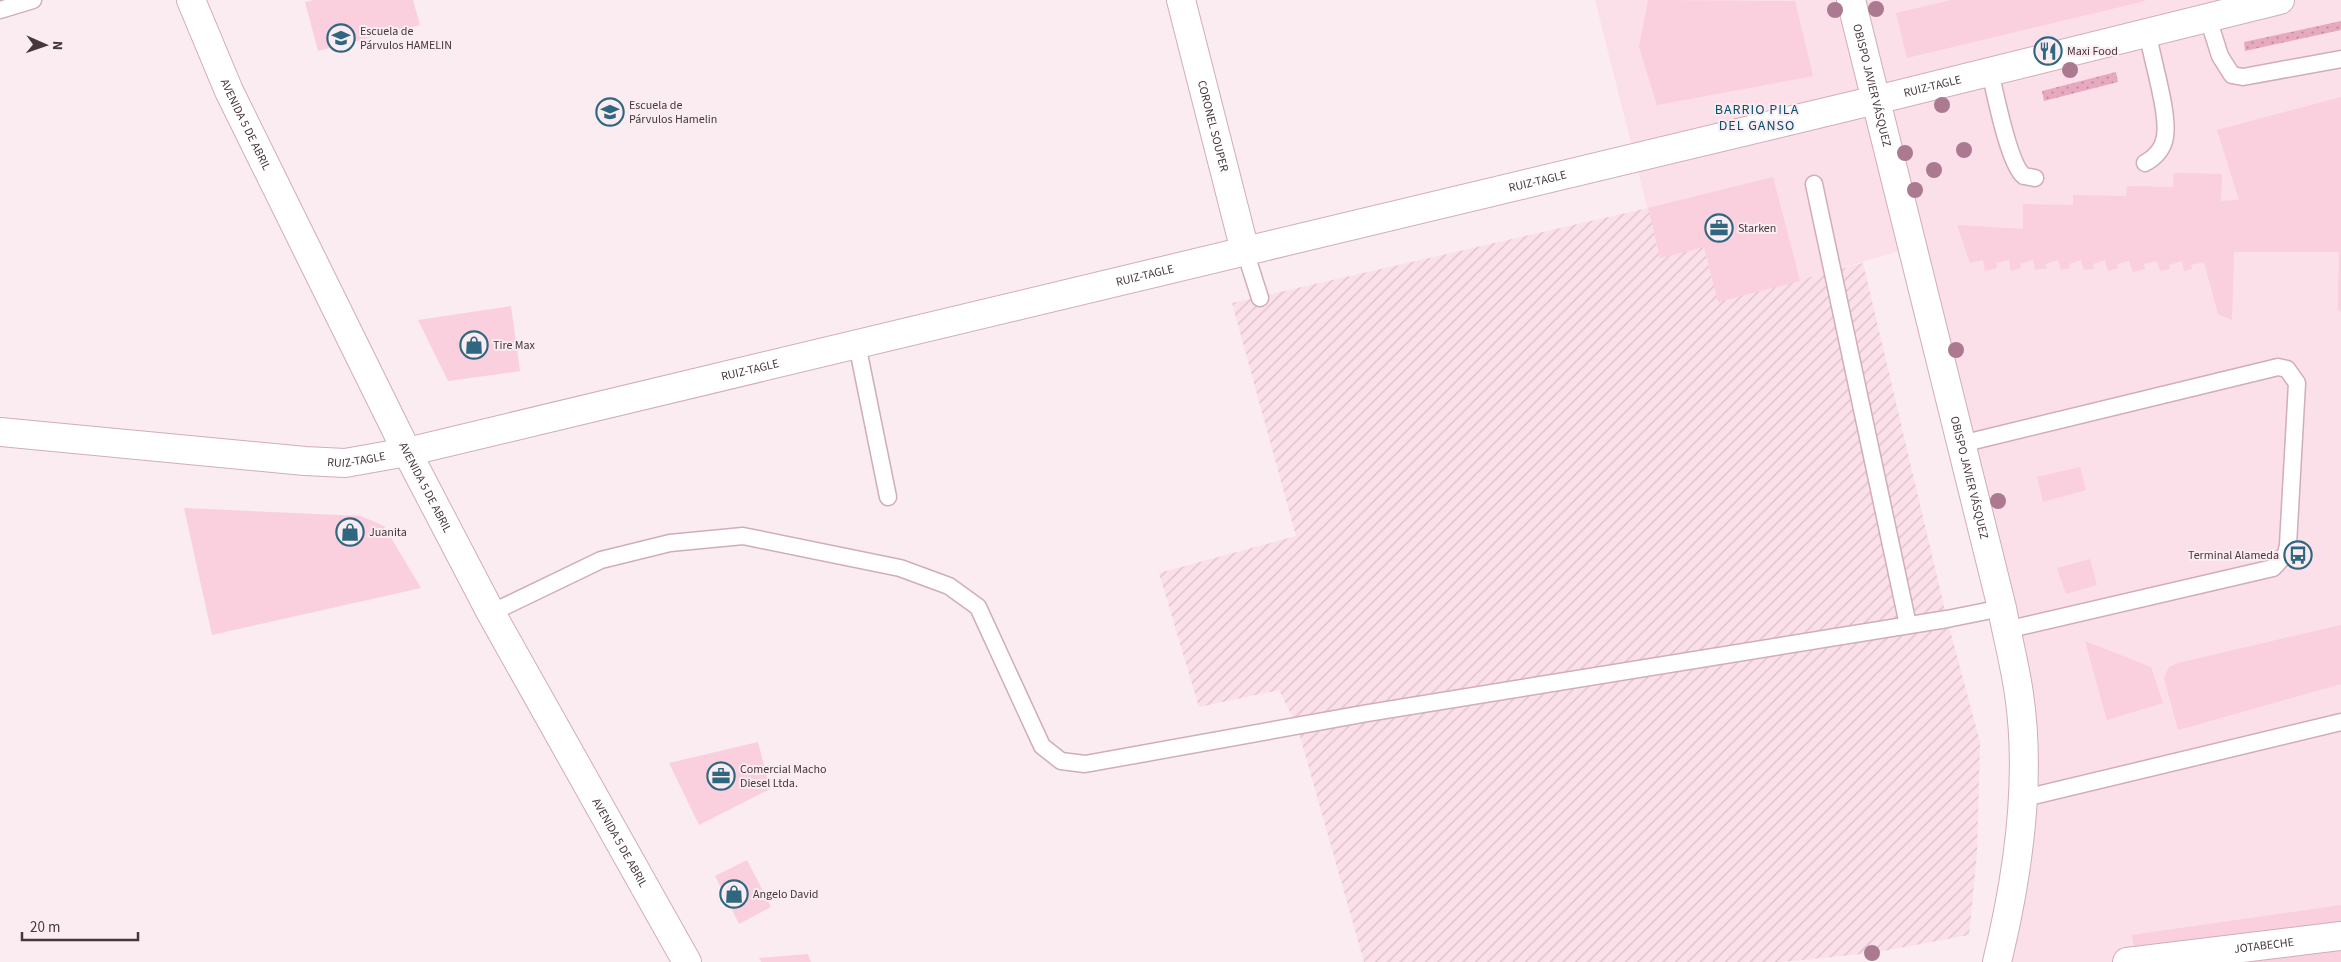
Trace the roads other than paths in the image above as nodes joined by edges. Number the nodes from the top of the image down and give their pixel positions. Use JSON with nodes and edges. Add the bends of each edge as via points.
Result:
{"nodes":[{"id":1,"x":33,"y":0,"type":"edge"},
{"id":2,"x":191,"y":0,"type":"edge"},
{"id":3,"x":1181,"y":0,"type":"edge"},
{"id":4,"x":1851,"y":0,"type":"edge"},
{"id":5,"x":2280,"y":0,"type":"edge"},
{"id":6,"x":0,"y":10,"type":"edge"},
{"id":7,"x":2208,"y":18,"type":"junction"},
{"id":8,"x":2148,"y":34,"type":"junction"},
{"id":9,"x":2341,"y":59,"type":"edge"},
{"id":10,"x":1990,"y":72,"type":"junction"},
{"id":11,"x":1876,"y":100,"type":"junction"},
{"id":12,"x":2145,"y":163,"type":"dead end"},
{"id":13,"x":2035,"y":178,"type":"dead end"},
{"id":14,"x":1814,"y":184,"type":"dead end"},
{"id":15,"x":1245,"y":251,"type":"junction"},
{"id":16,"x":1260,"y":298,"type":"dead end"},
{"id":17,"x":857,"y":344,"type":"junction"},
{"id":18,"x":0,"y":432,"type":"edge"},
{"id":19,"x":1961,"y":444,"type":"junction"},
{"id":20,"x":407,"y":452,"type":"junction"},
{"id":21,"x":888,"y":497,"type":"dead end"},
{"id":22,"x":491,"y":613,"type":"junction"},
{"id":23,"x":2004,"y":619,"type":"junction"},
{"id":24,"x":1908,"y":625,"type":"junction"},
{"id":25,"x":2341,"y":722,"type":"edge"},
{"id":26,"x":2022,"y":799,"type":"junction"},
{"id":27,"x":2341,"y":936,"type":"edge"},
{"id":28,"x":2187,"y":958,"type":"edge"},
{"id":29,"x":688,"y":962,"type":"edge"},
{"id":30,"x":1997,"y":962,"type":"edge"},
{"id":31,"x":2127,"y":962,"type":"edge"}],
"edges":[{"from":1,"to":6,"type":"lane"},
{"from":2,"to":20,"type":"street","name":"AVENIDA 5 DE ABRIL","via":[[229,92]]},
{"from":3,"to":15,"type":"street","name":"CORONEL SOUPER"},
{"from":4,"to":11,"type":"street","name":"OBISPO JAVIER VÁSQUEZ"},
{"from":5,"to":7,"type":"street","name":"RUIZ-TAGLE"},
{"from":7,"to":8,"type":"street","name":"RUIZ-TAGLE"},
{"from":7,"to":9,"type":"lane","via":[[2220,56],[2232,75],[2243,77]]},
{"from":8,"to":10,"type":"street","name":"RUIZ-TAGLE"},
{"from":8,"to":12,"type":"lane","via":[[2165,137],[2162,149]]},
{"from":10,"to":11,"type":"street","name":"RUIZ-TAGLE"},
{"from":10,"to":13,"type":"lane","via":[[2017,168],[2024,176]]},
{"from":11,"to":15,"type":"street","name":"RUIZ-TAGLE"},
{"from":11,"to":19,"type":"street","name":"OBISPO JAVIER VÁSQUEZ"},
{"from":14,"to":24,"type":"lane"},
{"from":15,"to":16,"type":"lane"},
{"from":15,"to":17,"type":"street","name":"RUIZ-TAGLE"},
{"from":17,"to":20,"type":"street","name":"RUIZ-TAGLE"},
{"from":17,"to":21,"type":"lane"},
{"from":18,"to":20,"type":"street","name":"RUIZ-TAGLE","via":[[345,463]]},
{"from":19,"to":23,"type":"street","name":"OBISPO JAVIER VÁSQUEZ"},
{"from":19,"to":23,"type":"lane","via":[[2278,367],[2287,369],[2297,383],[2288,545],[2286,554],[2273,568]]},
{"from":20,"to":22,"type":"street","name":"AVENIDA 5 DE ABRIL"},
{"from":22,"to":24,"type":"lane","via":[[601,560],[670,543],[743,536],[900,568],[949,586],[978,607],[1042,746],[1061,761],[1085,764],[1368,713]]},
{"from":22,"to":29,"type":"street","name":"AVENIDA 5 DE ABRIL"},
{"from":23,"to":24,"type":"lane"},
{"from":23,"to":26,"type":"street","name":"OBISPO JAVIER VÁSQUEZ","via":[[2019,694]]},
{"from":25,"to":26,"type":"lane"},
{"from":26,"to":30,"type":"street","name":"OBISPO JAVIER VÁSQUEZ","via":[[2013,890]]},
{"from":27,"to":28,"type":"street","name":"JOTABECHE"},
{"from":28,"to":31,"type":"street","name":"JOTABECHE"}]}
